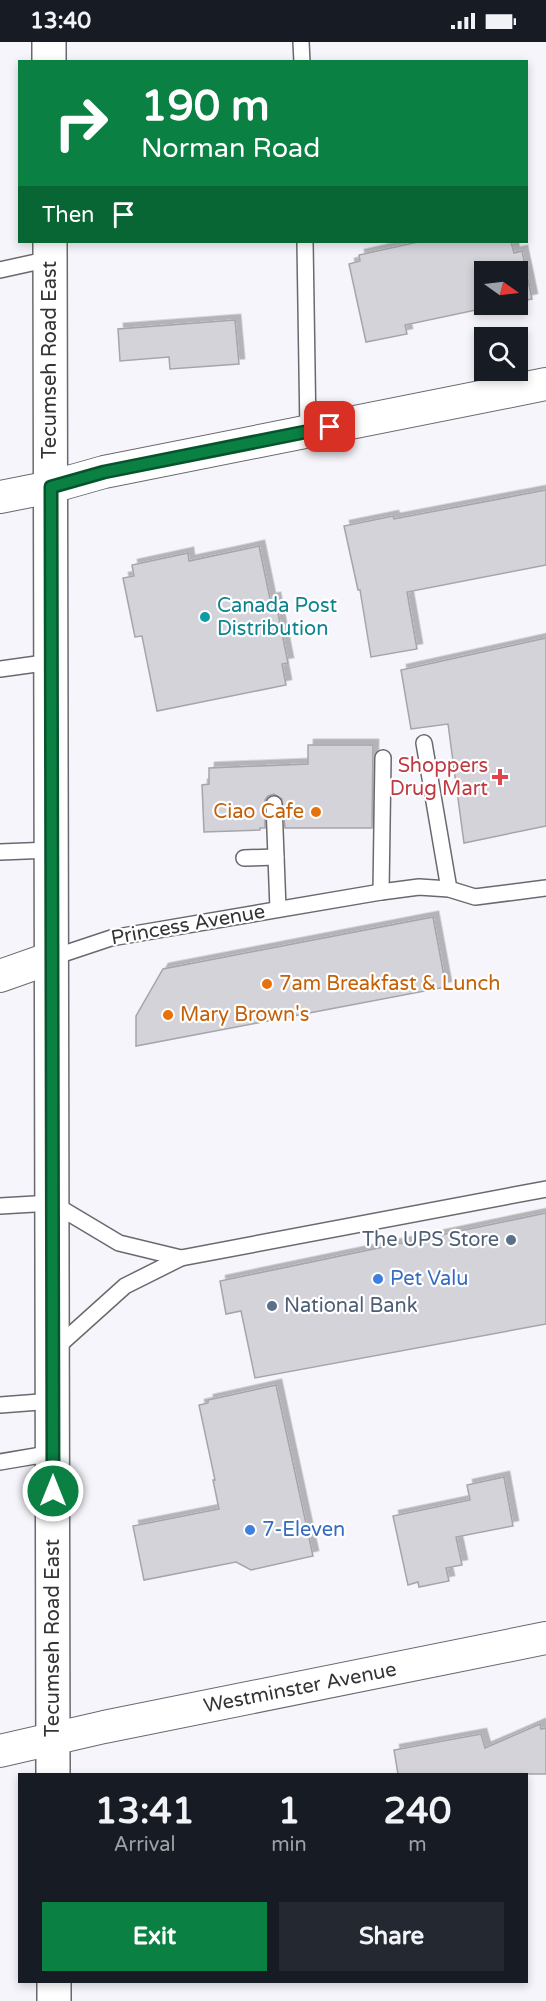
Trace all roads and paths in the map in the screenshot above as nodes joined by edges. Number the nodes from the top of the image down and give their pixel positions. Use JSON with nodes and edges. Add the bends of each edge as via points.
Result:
{"nodes":[{"id":1,"x":49,"y":42,"type":"edge"},
{"id":2,"x":301,"y":42,"type":"edge"},
{"id":3,"x":49,"y":60,"type":"edge"},
{"id":4,"x":302,"y":60,"type":"edge"},
{"id":5,"x":305,"y":243,"type":"edge"},
{"id":6,"x":50,"y":250,"type":"edge"},
{"id":7,"x":0,"y":270,"type":"edge"},
{"id":8,"x":546,"y":384,"type":"edge"},
{"id":9,"x":308,"y":432,"type":"junction"},
{"id":10,"x":51,"y":487,"type":"junction"},
{"id":11,"x":0,"y":497,"type":"edge"},
{"id":12,"x":51,"y":662,"type":"junction"},
{"id":13,"x":0,"y":669,"type":"edge"},
{"id":14,"x":424,"y":743,"type":"dead end"},
{"id":15,"x":383,"y":758,"type":"dead end"},
{"id":16,"x":274,"y":804,"type":"dead end"},
{"id":17,"x":51,"y":850,"type":"junction"},
{"id":18,"x":0,"y":852,"type":"edge"},
{"id":19,"x":276,"y":856,"type":"junction"},
{"id":20,"x":244,"y":858,"type":"dead end"},
{"id":21,"x":546,"y":888,"type":"edge"},
{"id":22,"x":448,"y":889,"type":"junction"},
{"id":23,"x":381,"y":891,"type":"junction"},
{"id":24,"x":278,"y":909,"type":"junction"},
{"id":25,"x":51,"y":958,"type":"junction"},
{"id":26,"x":0,"y":976,"type":"edge"},
{"id":27,"x":546,"y":1189,"type":"edge"},
{"id":28,"x":52,"y":1203,"type":"junction"},
{"id":29,"x":0,"y":1206,"type":"edge"},
{"id":30,"x":181,"y":1258,"type":"junction"},
{"id":31,"x":53,"y":1351,"type":"junction"},
{"id":32,"x":53,"y":1401,"type":"junction"},
{"id":33,"x":0,"y":1405,"type":"edge"},
{"id":34,"x":53,"y":1453,"type":"junction"},
{"id":35,"x":0,"y":1462,"type":"edge"},
{"id":36,"x":546,"y":1638,"type":"edge"},
{"id":37,"x":53,"y":1738,"type":"junction"},
{"id":38,"x":0,"y":1751,"type":"edge"},
{"id":39,"x":53,"y":1773,"type":"edge"},
{"id":40,"x":54,"y":1983,"type":"edge"},
{"id":41,"x":54,"y":2001,"type":"edge"}],
"edges":[{"from":1,"to":3,"type":"main road"},
{"from":2,"to":4,"type":"lane"},
{"from":5,"to":9,"type":"lane"},
{"from":6,"to":7,"type":"lane"},
{"from":6,"to":10,"type":"main road","name":"Tecumseh Road East"},
{"from":8,"to":9,"type":"street"},
{"from":9,"to":10,"type":"street","via":[[104,472]]},
{"from":10,"to":11,"type":"street"},
{"from":10,"to":12,"type":"main road","name":"Tecumseh Road East"},
{"from":12,"to":13,"type":"lane"},
{"from":12,"to":17,"type":"main road","name":"Tecumseh Road East"},
{"from":14,"to":22,"type":"lane"},
{"from":15,"to":23,"type":"lane"},
{"from":16,"to":19,"type":"lane"},
{"from":17,"to":18,"type":"lane"},
{"from":17,"to":25,"type":"main road","name":"Tecumseh Road East"},
{"from":19,"to":20,"type":"lane"},
{"from":19,"to":24,"type":"lane"},
{"from":21,"to":22,"type":"lane","name":"Princess Avenue","via":[[475,897]]},
{"from":22,"to":23,"type":"lane","name":"Princess Avenue"},
{"from":23,"to":24,"type":"lane","name":"Princess Avenue"},
{"from":24,"to":25,"type":"lane","name":"Princess Avenue","via":[[111,938]]},
{"from":25,"to":26,"type":"street","name":"Princess Avenue"},
{"from":25,"to":28,"type":"main road","name":"Tecumseh Road East"},
{"from":27,"to":30,"type":"lane"},
{"from":28,"to":29,"type":"lane"},
{"from":28,"to":30,"type":"lane","via":[[119,1244]]},
{"from":28,"to":31,"type":"main road","name":"Tecumseh Road East"},
{"from":30,"to":31,"type":"lane","via":[[125,1286]]},
{"from":31,"to":32,"type":"main road","name":"Tecumseh Road East"},
{"from":32,"to":33,"type":"lane"},
{"from":32,"to":34,"type":"main road","name":"Tecumseh Road East"},
{"from":34,"to":35,"type":"lane"},
{"from":34,"to":37,"type":"main road","name":"Tecumseh Road East"},
{"from":36,"to":37,"type":"street","name":"Westminster Avenue"},
{"from":37,"to":38,"type":"street","name":"Westminster Avenue"},
{"from":37,"to":39,"type":"main road","name":"Tecumseh Road East"},
{"from":40,"to":41,"type":"main road"}]}
